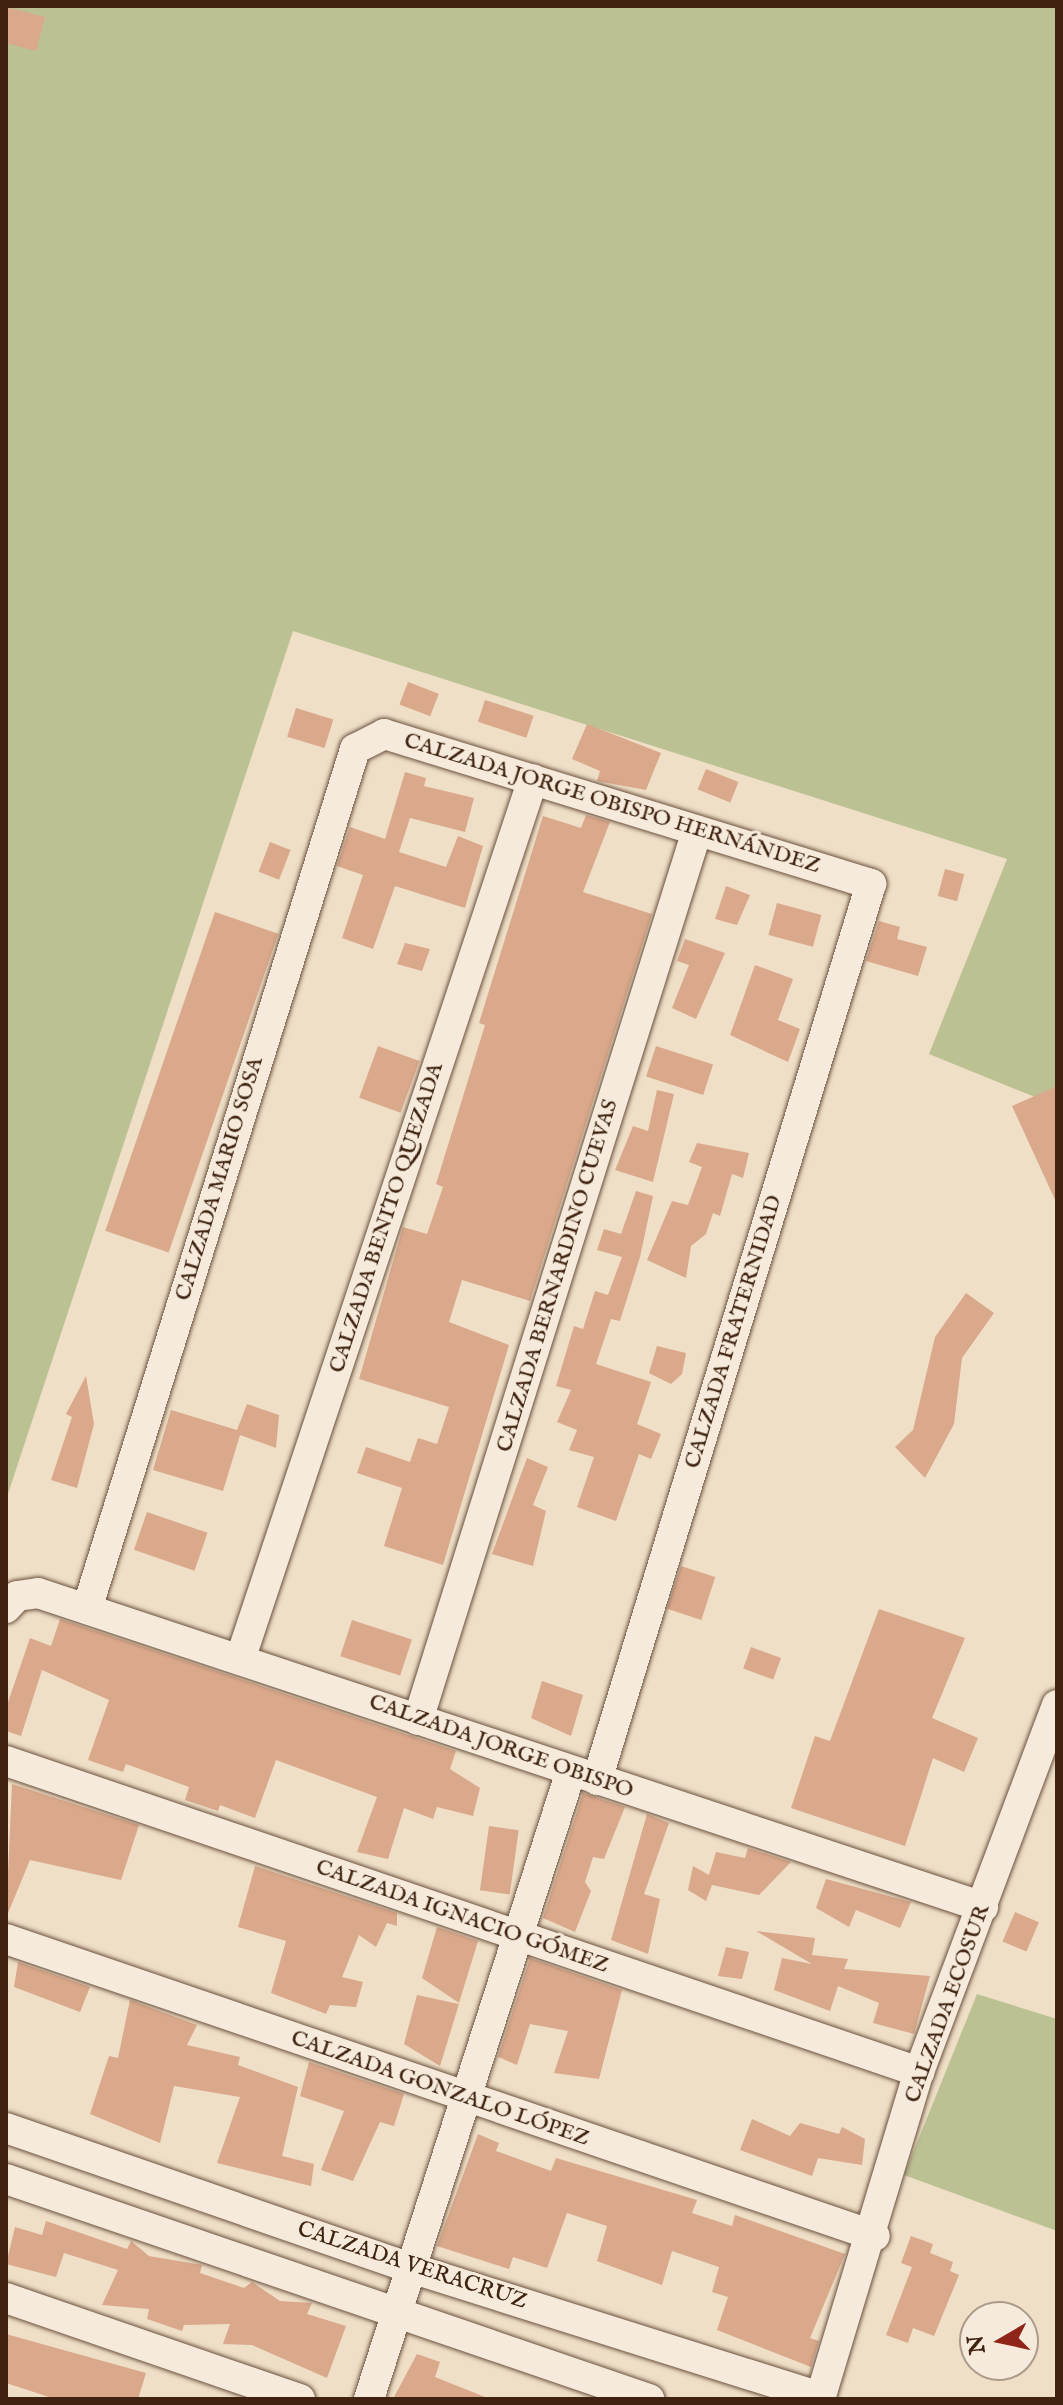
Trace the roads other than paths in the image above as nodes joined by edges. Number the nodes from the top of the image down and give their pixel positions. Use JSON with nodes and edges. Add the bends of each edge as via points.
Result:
{"nodes":[{"id":1,"x":355,"y":749,"type":"joint"},
{"id":2,"x":533,"y":779,"type":"junction"},
{"id":3,"x":697,"y":831,"type":"junction"},
{"id":4,"x":871,"y":884,"type":"joint"},
{"id":5,"x":12,"y":1602,"type":"edge"},
{"id":6,"x":87,"y":1609,"type":"junction"},
{"id":7,"x":241,"y":1657,"type":"junction"},
{"id":8,"x":1057,"y":1705,"type":"edge"},
{"id":9,"x":418,"y":1720,"type":"junction"},
{"id":10,"x":6,"y":1761,"type":"edge"},
{"id":11,"x":584,"y":1775,"type":"junction"},
{"id":12,"x":983,"y":1907,"type":"junction"},
{"id":13,"x":521,"y":1938,"type":"junction"},
{"id":14,"x":6,"y":1939,"type":"edge"},
{"id":15,"x":919,"y":2072,"type":"junction"},
{"id":16,"x":468,"y":2099,"type":"junction"},
{"id":17,"x":6,"y":2128,"type":"edge"},
{"id":18,"x":6,"y":2179,"type":"edge"},
{"id":19,"x":185,"y":2190,"type":"junction"},
{"id":20,"x":875,"y":2236,"type":"junction"},
{"id":21,"x":175,"y":2239,"type":"junction"},
{"id":22,"x":414,"y":2269,"type":"junction"},
{"id":23,"x":6,"y":2298,"type":"edge"},
{"id":24,"x":398,"y":2317,"type":"junction"},
{"id":25,"x":820,"y":2398,"type":"edge"},
{"id":26,"x":300,"y":2399,"type":"edge"},
{"id":27,"x":369,"y":2399,"type":"edge"},
{"id":28,"x":649,"y":2399,"type":"edge"}],
"edges":[{"from":1,"to":2,"type":"street","name":"CALZADA JORGE OBISPO HERNÁNDEZ","via":[[384,734]]},
{"from":1,"to":6,"type":"street","name":"CALZADA MARIO SOSA"},
{"from":2,"to":3,"type":"street","name":"CALZADA JORGE OBISPO HERNÁNDEZ"},
{"from":2,"to":7,"type":"street","name":"CALZADA BENITO QUEZADA"},
{"from":3,"to":4,"type":"street","name":"CALZADA JORGE OBISPO HERNÁNDEZ"},
{"from":3,"to":9,"type":"street","name":"CALZADA BERNARDINO CUEVAS"},
{"from":4,"to":11,"type":"street","name":"CALZADA FRATERNIDAD"},
{"from":5,"to":6,"type":"street","name":"CALZADA JORGE OBISPO","via":[[38,1593]]},
{"from":6,"to":7,"type":"street","name":"CALZADA JORGE OBISPO"},
{"from":7,"to":9,"type":"street","name":"CALZADA JORGE OBISPO"},
{"from":8,"to":12,"type":"street","name":"CALZADA ECOSUR"},
{"from":9,"to":11,"type":"street","name":"CALZADA JORGE OBISPO"},
{"from":10,"to":13,"type":"street","name":"CALZADA IGNACIO GÓMEZ"},
{"from":11,"to":12,"type":"street","name":"CALZADA JORGE OBISPO"},
{"from":11,"to":13,"type":"street","name":"CALZADA FRATERNIDAD"},
{"from":12,"to":15,"type":"street","name":"CALZADA ECOSUR"},
{"from":13,"to":15,"type":"street","name":"CALZADA IGNACIO GÓMEZ"},
{"from":13,"to":16,"type":"street","name":"CALZADA FRATERNIDAD"},
{"from":14,"to":16,"type":"street","name":"CALZADA GONZALO LÓPEZ"},
{"from":15,"to":20,"type":"street","name":"CALZADA ECOSUR"},
{"from":16,"to":20,"type":"street","name":"CALZADA GONZALO LÓPEZ"},
{"from":16,"to":22,"type":"street","name":"CALZADA FRATERNIDAD"},
{"from":17,"to":19,"type":"street","name":"CALZADA VERACRUZ"},
{"from":18,"to":21,"type":"street"},
{"from":19,"to":21,"type":"street"},
{"from":19,"to":22,"type":"street","name":"CALZADA VERACRUZ"},
{"from":20,"to":25,"type":"street","name":"CALZADA ECOSUR"},
{"from":21,"to":24,"type":"street"},
{"from":22,"to":24,"type":"street","name":"CALZADA FRATERNIDAD"},
{"from":22,"to":25,"type":"street","name":"CALZADA VERACRUZ"},
{"from":23,"to":26,"type":"street"},
{"from":24,"to":27,"type":"street","name":"CALZADA FRATERNIDAD"},
{"from":24,"to":28,"type":"street"}]}
